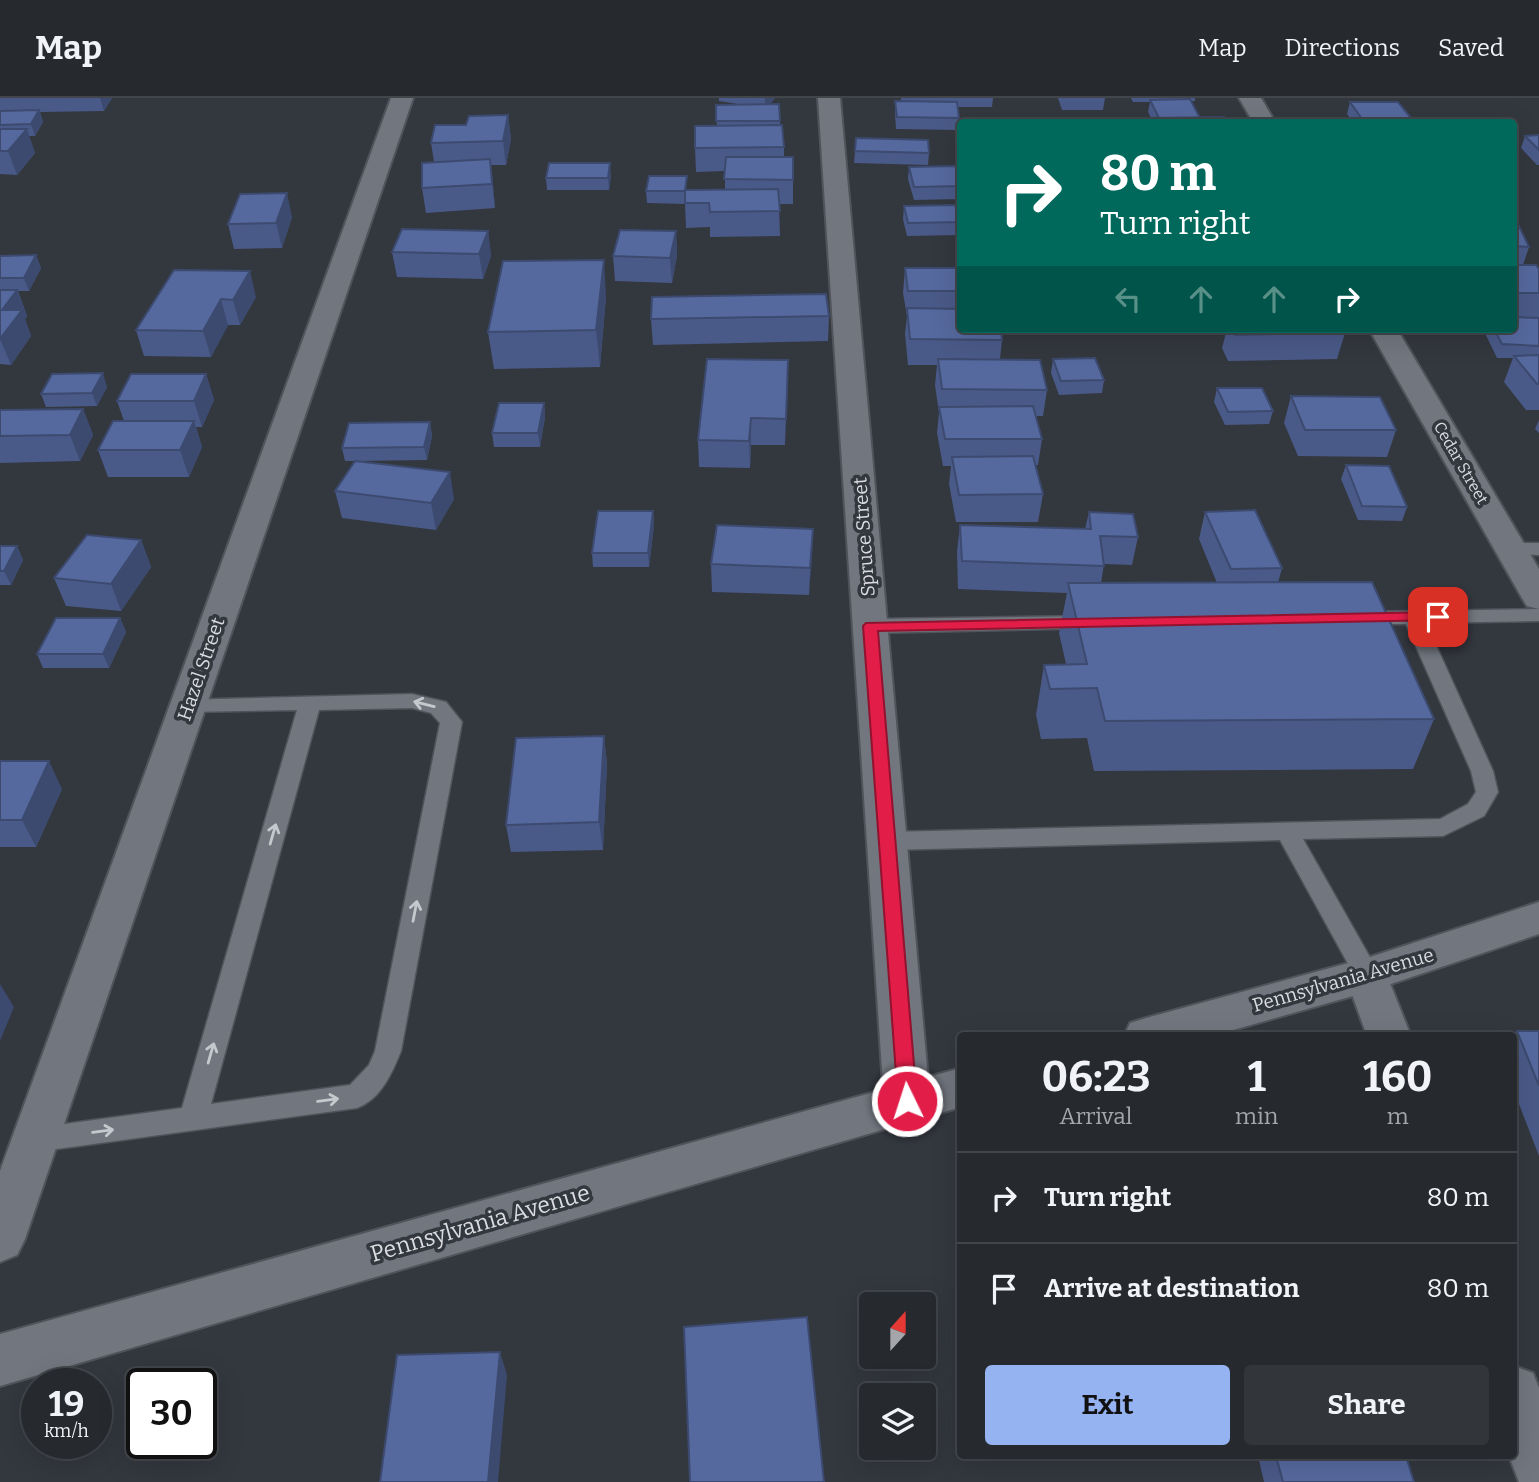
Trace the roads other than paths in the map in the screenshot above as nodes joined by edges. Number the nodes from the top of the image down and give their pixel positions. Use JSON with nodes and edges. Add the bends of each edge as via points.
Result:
{"nodes":[{"id":1,"x":402,"y":98,"type":"edge"},
{"id":2,"x":829,"y":98,"type":"edge"},
{"id":3,"x":1250,"y":98,"type":"edge"},
{"id":4,"x":1262,"y":119,"type":"edge"},
{"id":5,"x":1386,"y":333,"type":"edge"},
{"id":6,"x":1525,"y":549,"type":"edge"},
{"id":7,"x":1539,"y":598,"type":"edge"},
{"id":8,"x":1539,"y":615,"type":"edge"},
{"id":9,"x":1413,"y":617,"type":"junction"},
{"id":10,"x":1329,"y":619,"type":"edge"},
{"id":11,"x":1107,"y":622,"type":"edge"},
{"id":12,"x":871,"y":626,"type":"junction"},
{"id":13,"x":310,"y":703,"type":"junction"},
{"id":14,"x":187,"y":705,"type":"junction"},
{"id":15,"x":1287,"y":831,"type":"junction"},
{"id":16,"x":887,"y":841,"type":"junction"},
{"id":17,"x":1539,"y":919,"type":"edge"},
{"id":18,"x":1367,"y":975,"type":"junction"},
{"id":19,"x":1160,"y":1032,"type":"edge"},
{"id":20,"x":1388,"y":1032,"type":"edge"},
{"id":21,"x":957,"y":1088,"type":"edge"},
{"id":22,"x":907,"y":1101,"type":"junction"},
{"id":23,"x":193,"y":1118,"type":"junction"},
{"id":24,"x":35,"y":1140,"type":"junction"},
{"id":25,"x":0,"y":1239,"type":"edge"},
{"id":26,"x":0,"y":1360,"type":"edge"},
{"id":27,"x":1517,"y":1401,"type":"edge"},
{"id":28,"x":1539,"y":1464,"type":"edge"}],
"edges":[{"from":1,"to":14,"type":"street","name":"Hazel Street"},
{"from":2,"to":12,"type":"street","name":"Spruce Street"},
{"from":3,"to":4,"type":"street"},
{"from":5,"to":6,"type":"street","name":"Cedar Street"},
{"from":6,"to":7,"type":"street","name":"Cedar Street"},
{"from":8,"to":9,"type":"lane"},
{"from":9,"to":10,"type":"lane"},
{"from":9,"to":15,"type":"lane","via":[[1482,771],[1487,792],[1476,810],[1443,827]]},
{"from":11,"to":12,"type":"lane"},
{"from":12,"to":16,"type":"street","name":"Spruce Street"},
{"from":13,"to":14,"type":"lane"},
{"from":23,"to":13,"type":"lane","one_way":true},
{"from":23,"to":13,"type":"lane","one_way":true,"via":[[357,1096],[379,1072],[388,1051],[451,722],[438,707],[412,701]]},
{"from":14,"to":24,"type":"street","name":"Hazel Street"},
{"from":15,"to":16,"type":"lane"},
{"from":15,"to":18,"type":"lane"},
{"from":16,"to":22,"type":"street","name":"Spruce Street"},
{"from":17,"to":18,"type":"street","name":"Pennsylvania Avenue"},
{"from":18,"to":19,"type":"street","name":"Pennsylvania Avenue"},
{"from":18,"to":20,"type":"street"},
{"from":21,"to":22,"type":"street","name":"Pennsylvania Avenue"},
{"from":22,"to":26,"type":"street","name":"Pennsylvania Avenue"},
{"from":24,"to":23,"type":"lane","one_way":true},
{"from":24,"to":25,"type":"street","name":"Hazel Street"},
{"from":27,"to":28,"type":"street"}]}
